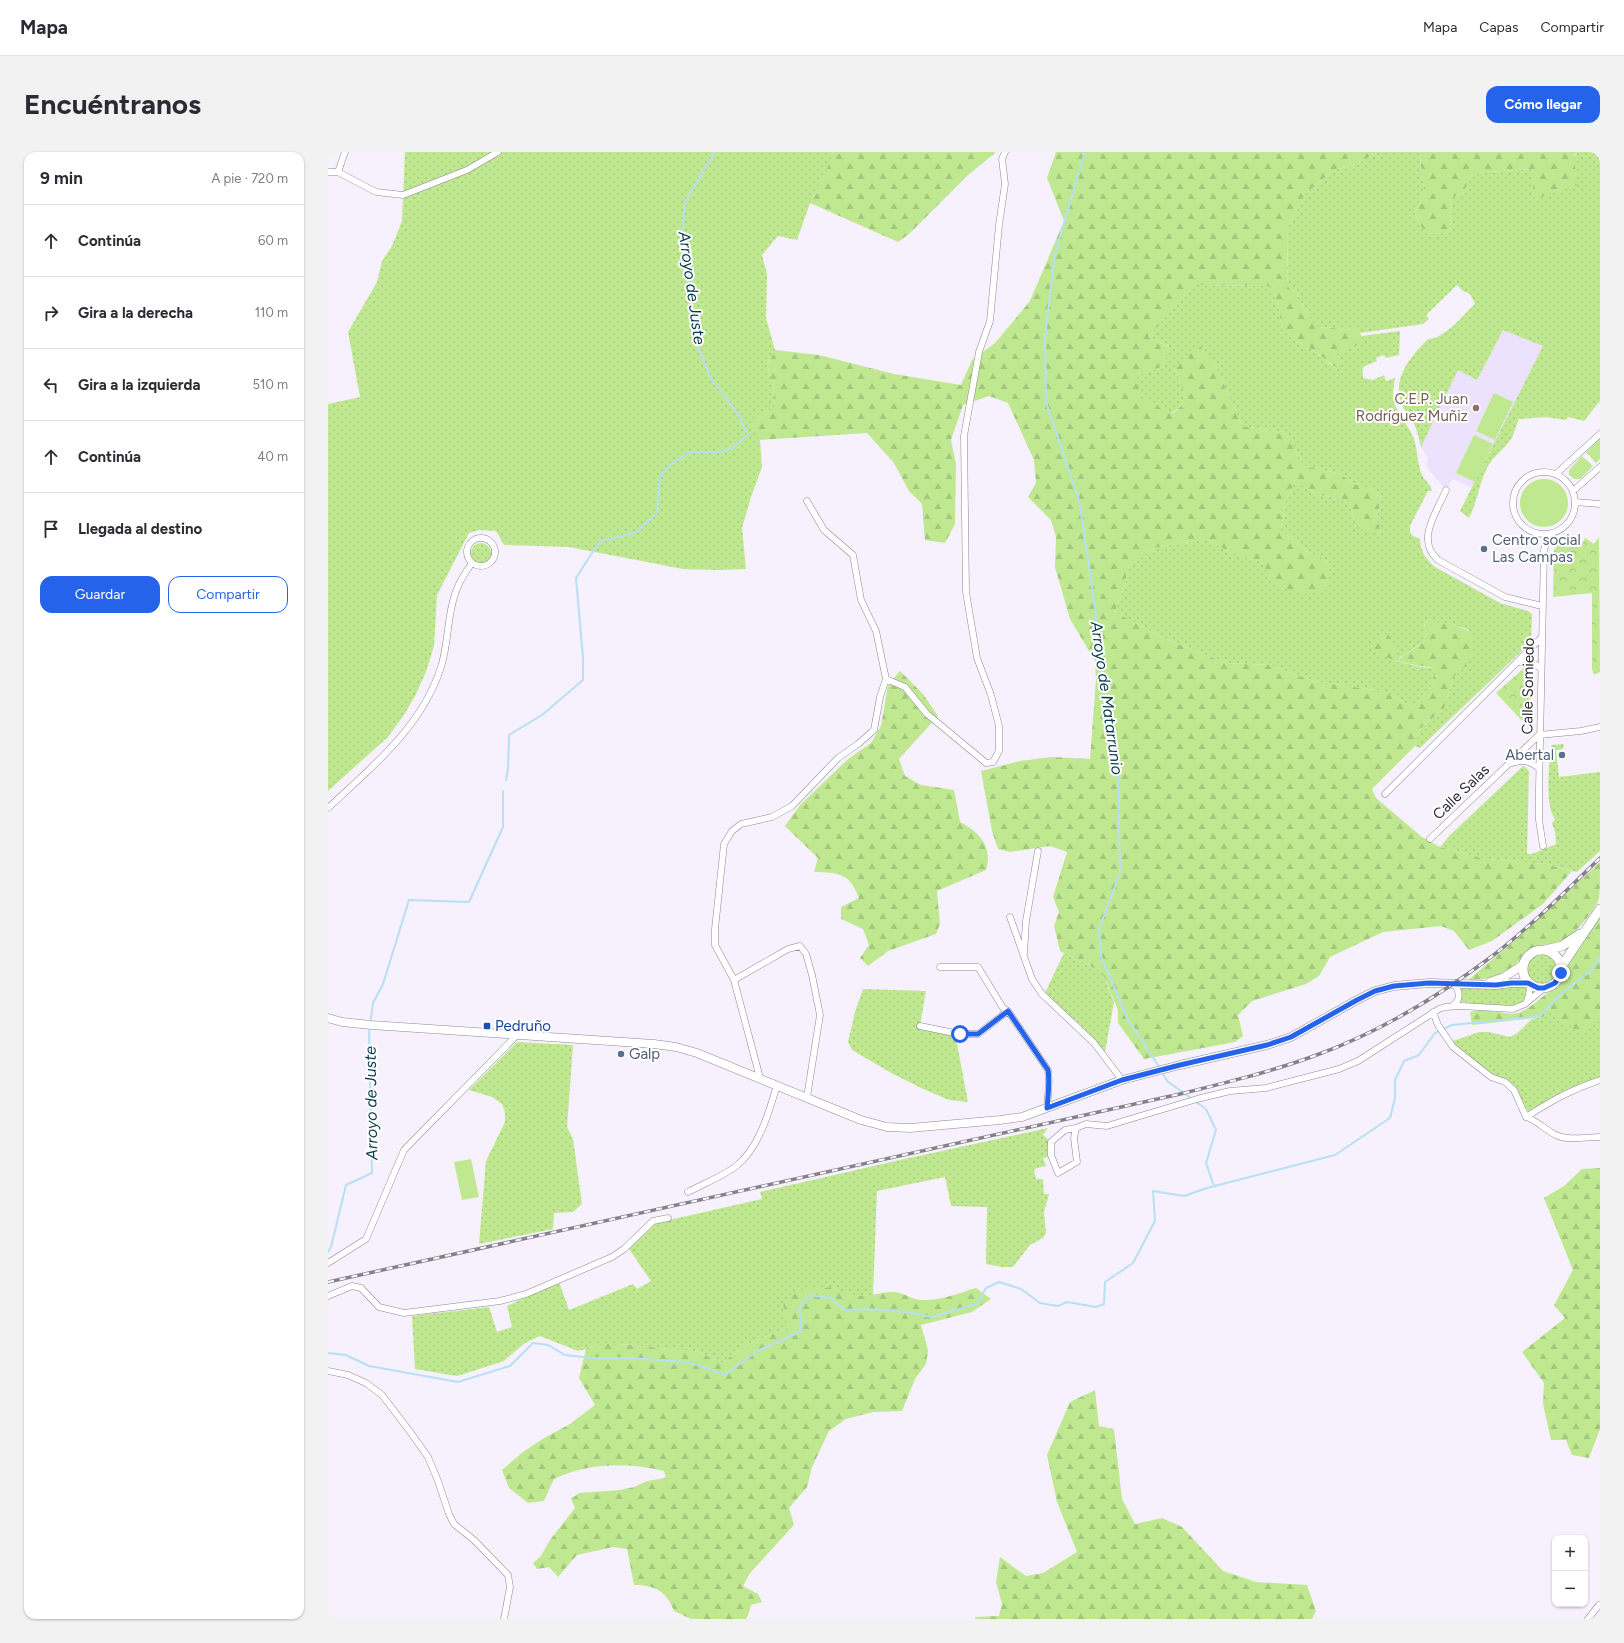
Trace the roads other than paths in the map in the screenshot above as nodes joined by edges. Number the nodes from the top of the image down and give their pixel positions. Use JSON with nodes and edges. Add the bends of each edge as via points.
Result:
{"nodes":[{"id":1,"x":345,"y":152,"type":"edge"},
{"id":2,"x":498,"y":152,"type":"edge"},
{"id":3,"x":1006,"y":152,"type":"edge"},
{"id":4,"x":328,"y":172,"type":"edge"},
{"id":5,"x":338,"y":172,"type":"junction"},
{"id":6,"x":1600,"y":434,"type":"edge"},
{"id":7,"x":1600,"y":467,"type":"edge"},
{"id":8,"x":1556,"y":474,"type":"junction"},
{"id":9,"x":1446,"y":490,"type":"dead end"},
{"id":10,"x":1573,"y":491,"type":"junction"},
{"id":11,"x":807,"y":501,"type":"dead end"},
{"id":12,"x":1575,"y":502,"type":"junction"},
{"id":13,"x":1600,"y":504,"type":"edge"},
{"id":14,"x":1540,"y":534,"type":"junction"},
{"id":15,"x":1549,"y":534,"type":"junction"},
{"id":16,"x":1544,"y":550,"type":"junction"},
{"id":17,"x":472,"y":563,"type":"junction"},
{"id":18,"x":1542,"y":606,"type":"junction"},
{"id":19,"x":1542,"y":638,"type":"junction"},
{"id":20,"x":1518,"y":662,"type":"junction"},
{"id":21,"x":1541,"y":669,"type":"junction"},
{"id":22,"x":886,"y":679,"type":"junction"},
{"id":23,"x":1600,"y":727,"type":"edge"},
{"id":24,"x":1540,"y":735,"type":"junction"},
{"id":25,"x":1510,"y":763,"type":"junction"},
{"id":26,"x":1539,"y":768,"type":"junction"},
{"id":27,"x":1385,"y":794,"type":"dead end"},
{"id":28,"x":328,"y":808,"type":"edge"},
{"id":29,"x":1430,"y":839,"type":"dead end"},
{"id":30,"x":1543,"y":846,"type":"dead end"},
{"id":31,"x":1038,"y":852,"type":"dead end"},
{"id":32,"x":1600,"y":909,"type":"edge"},
{"id":33,"x":1010,"y":917,"type":"dead end"},
{"id":34,"x":1587,"y":928,"type":"junction"},
{"id":35,"x":1545,"y":950,"type":"junction"},
{"id":36,"x":1024,"y":956,"type":"junction"},
{"id":37,"x":1523,"y":965,"type":"junction"},
{"id":38,"x":940,"y":967,"type":"dead end"},
{"id":39,"x":1561,"y":967,"type":"junction"},
{"id":40,"x":734,"y":980,"type":"junction"},
{"id":41,"x":1455,"y":983,"type":"junction"},
{"id":42,"x":1484,"y":984,"type":"junction"},
{"id":43,"x":1529,"y":984,"type":"junction"},
{"id":44,"x":1544,"y":988,"type":"junction"},
{"id":45,"x":1525,"y":1004,"type":"junction"},
{"id":46,"x":1452,"y":1006,"type":"junction"},
{"id":47,"x":1008,"y":1011,"type":"junction"},
{"id":48,"x":1433,"y":1012,"type":"junction"},
{"id":49,"x":328,"y":1018,"type":"edge"},
{"id":50,"x":920,"y":1026,"type":"dead end"},
{"id":51,"x":517,"y":1035,"type":"junction"},
{"id":52,"x":760,"y":1078,"type":"junction"},
{"id":53,"x":1122,"y":1080,"type":"junction"},
{"id":54,"x":1600,"y":1080,"type":"edge"},
{"id":55,"x":777,"y":1084,"type":"junction"},
{"id":56,"x":806,"y":1097,"type":"junction"},
{"id":57,"x":1047,"y":1108,"type":"junction"},
{"id":58,"x":1526,"y":1117,"type":"junction"},
{"id":59,"x":1076,"y":1128,"type":"junction"},
{"id":60,"x":1600,"y":1137,"type":"edge"},
{"id":61,"x":688,"y":1192,"type":"dead end"},
{"id":62,"x":668,"y":1218,"type":"dead end"},
{"id":63,"x":328,"y":1263,"type":"edge"},
{"id":64,"x":328,"y":1296,"type":"edge"},
{"id":65,"x":328,"y":1371,"type":"edge"},
{"id":66,"x":1599,"y":1605,"type":"edge"},
{"id":67,"x":504,"y":1619,"type":"edge"},
{"id":68,"x":1588,"y":1619,"type":"edge"}],
"edges":[{"from":1,"to":5,"type":"street"},
{"from":2,"to":5,"type":"street","via":[[467,170],[403,196],[376,192]]},
{"from":3,"to":22,"type":"street","via":[[1002,159],[1006,184],[999,225],[990,321],[979,352],[964,436],[966,592],[977,658],[999,726],[998,751],[993,762],[986,763],[927,714],[905,687]]},
{"from":4,"to":5,"type":"street"},
{"from":6,"to":8,"type":"street"},
{"from":7,"to":10,"type":"street"},
{"from":8,"to":10,"type":"street","via":[[1567,482]]},
{"from":8,"to":14,"type":"street","via":[[1546,472],[1532,475],[1521,483],[1514,496],[1514,510],[1518,519],[1525,527]]},
{"from":9,"to":18,"type":"street","via":[[1427,534],[1430,552],[1438,560],[1497,593],[1516,601]]},
{"from":10,"to":12,"type":"street"},
{"from":11,"to":22,"type":"street","via":[[824,530],[853,555],[861,600],[876,631]]},
{"from":12,"to":13,"type":"street"},
{"from":12,"to":15,"type":"street","via":[[1567,525]]},
{"from":14,"to":15,"type":"street"},
{"from":14,"to":16,"type":"street","name":"Calle Somiedo"},
{"from":15,"to":16,"type":"street","name":"Calle Somiedo"},
{"from":16,"to":18,"type":"street","name":"Calle Somiedo"},
{"from":17,"to":17,"type":"street","via":[[480,567],[493,560],[496,553],[490,541],[476,538],[471,542],[466,551]]},
{"from":17,"to":28,"type":"street","via":[[462,576],[453,601],[441,667],[424,706],[396,743]]},
{"from":18,"to":19,"type":"street","name":"Calle Somiedo"},
{"from":19,"to":20,"type":"street"},
{"from":19,"to":21,"type":"street","name":"Calle Somiedo"},
{"from":20,"to":21,"type":"street","via":[[1533,662]]},
{"from":20,"to":27,"type":"street"},
{"from":21,"to":24,"type":"street","name":"Calle Somiedo"},
{"from":22,"to":40,"type":"street","via":[[874,730],[838,758],[792,806],[772,817],[741,824],[732,831],[724,844],[715,945]]},
{"from":23,"to":24,"type":"street"},
{"from":24,"to":25,"type":"street","name":"Calle Salas"},
{"from":24,"to":26,"type":"street","name":"Calle Somiedo"},
{"from":25,"to":26,"type":"street","name":"Calle Salas","via":[[1528,761]]},
{"from":25,"to":29,"type":"street","name":"Calle Salas"},
{"from":26,"to":30,"type":"street","name":"Calle Somiedo","via":[[1539,820]]},
{"from":31,"to":36,"type":"street","via":[[1026,921]]},
{"from":32,"to":34,"type":"main road"},
{"from":33,"to":36,"type":"street"},
{"from":34,"to":35,"type":"main road","via":[[1562,946]]},
{"from":34,"to":39,"type":"main road"},
{"from":35,"to":37,"type":"main road","via":[[1531,953]]},
{"from":35,"to":39,"type":"main road","via":[[1552,952]]},
{"from":36,"to":53,"type":"street","via":[[1032,979],[1042,994],[1094,1043]]},
{"from":37,"to":42,"type":"street","via":[[1504,977]]},
{"from":37,"to":43,"type":"main road","via":[[1523,972]]},
{"from":38,"to":47,"type":"street","via":[[978,967],[1003,1008]]},
{"from":39,"to":44,"type":"main road","via":[[1561,973],[1555,983]]},
{"from":40,"to":52,"type":"street"},
{"from":40,"to":56,"type":"street","via":[[788,948],[800,946],[806,954],[820,1015]]},
{"from":41,"to":42,"type":"street"},
{"from":41,"to":46,"type":"street","via":[[1459,997]]},
{"from":41,"to":53,"type":"street","via":[[1412,984],[1375,991],[1291,1037]]},
{"from":42,"to":43,"type":"street"},
{"from":43,"to":44,"type":"main road"},
{"from":43,"to":45,"type":"street","via":[[1529,995]]},
{"from":44,"to":45,"type":"street"},
{"from":45,"to":46,"type":"street","via":[[1513,1009]]},
{"from":46,"to":48,"type":"street"},
{"from":47,"to":50,"type":"street","via":[[978,1034],[960,1034]]},
{"from":47,"to":57,"type":"street","via":[[1048,1070],[1050,1080]]},
{"from":48,"to":58,"type":"street","via":[[1438,1025],[1453,1047],[1491,1077],[1506,1082],[1514,1090]]},
{"from":48,"to":59,"type":"street","via":[[1358,1061],[1339,1069],[1266,1088],[1230,1091],[1188,1101],[1107,1126],[1086,1124]]},
{"from":49,"to":51,"type":"street","via":[[370,1025]]},
{"from":51,"to":52,"type":"street","via":[[676,1047],[697,1052]]},
{"from":51,"to":63,"type":"street","via":[[404,1150],[366,1239]]},
{"from":52,"to":55,"type":"street"},
{"from":53,"to":57,"type":"street"},
{"from":54,"to":58,"type":"street","via":[[1554,1098]]},
{"from":55,"to":56,"type":"street"},
{"from":55,"to":61,"type":"street","via":[[768,1117],[743,1159],[735,1167]]},
{"from":56,"to":57,"type":"street","via":[[861,1120],[887,1127],[910,1128],[1000,1120]]},
{"from":58,"to":60,"type":"street","via":[[1536,1120],[1565,1138]]},
{"from":59,"to":59,"type":"street","via":[[1074,1138],[1077,1162],[1058,1174],[1051,1155],[1051,1142],[1065,1130]]},
{"from":62,"to":64,"type":"street","via":[[653,1221],[612,1257],[526,1294],[500,1301],[404,1313],[379,1307],[362,1288],[352,1286]]},
{"from":65,"to":67,"type":"street","via":[[348,1375],[366,1383],[382,1395],[412,1433],[428,1457],[454,1524],[474,1540],[508,1575],[510,1587]]},
{"from":66,"to":68,"type":"street"}]}
